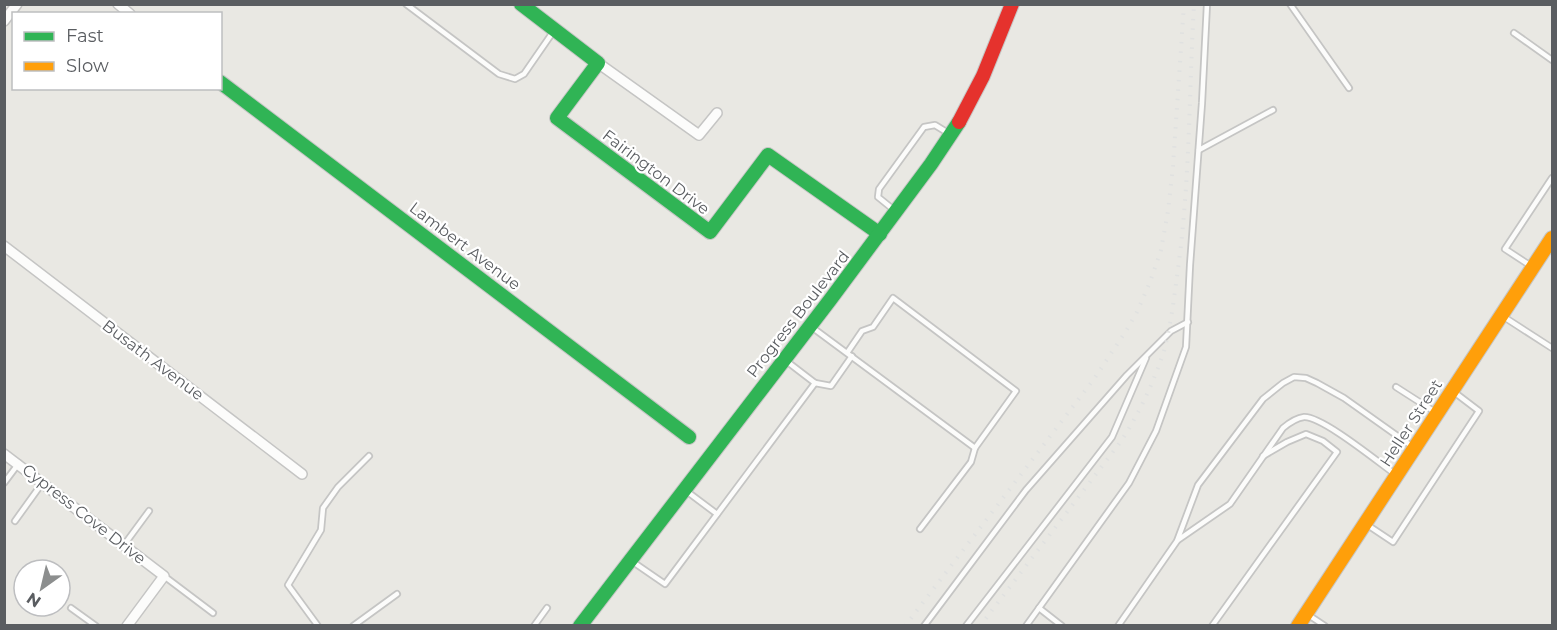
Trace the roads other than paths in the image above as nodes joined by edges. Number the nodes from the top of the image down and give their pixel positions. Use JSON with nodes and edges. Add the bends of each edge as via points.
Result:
{"nodes":[{"id":1,"x":17,"y":4,"type":"edge"},
{"id":2,"x":406,"y":4,"type":"edge"},
{"id":3,"x":521,"y":4,"type":"edge"},
{"id":4,"x":1012,"y":4,"type":"edge"},
{"id":5,"x":1207,"y":4,"type":"edge"},
{"id":6,"x":1290,"y":4,"type":"edge"},
{"id":7,"x":4,"y":21,"type":"edge"},
{"id":8,"x":554,"y":29,"type":"junction"},
{"id":9,"x":1514,"y":33,"type":"dead end"},
{"id":10,"x":1552,"y":60,"type":"edge"},
{"id":11,"x":598,"y":63,"type":"junction"},
{"id":12,"x":222,"y":84,"type":"edge"},
{"id":13,"x":1349,"y":88,"type":"dead end"},
{"id":14,"x":1273,"y":110,"type":"dead end"},
{"id":15,"x":717,"y":113,"type":"dead end"},
{"id":16,"x":950,"y":135,"type":"junction"},
{"id":17,"x":1198,"y":150,"type":"junction"},
{"id":18,"x":1552,"y":178,"type":"edge"},
{"id":19,"x":897,"y":212,"type":"junction"},
{"id":20,"x":880,"y":234,"type":"junction"},
{"id":21,"x":1552,"y":238,"type":"edge"},
{"id":22,"x":4,"y":246,"type":"edge"},
{"id":23,"x":1533,"y":267,"type":"junction"},
{"id":24,"x":1502,"y":315,"type":"junction"},
{"id":25,"x":1188,"y":321,"type":"junction"},
{"id":26,"x":811,"y":326,"type":"junction"},
{"id":27,"x":1552,"y":348,"type":"edge"},
{"id":28,"x":847,"y":352,"type":"junction"},
{"id":29,"x":1147,"y":355,"type":"junction"},
{"id":30,"x":852,"y":356,"type":"junction"},
{"id":31,"x":784,"y":359,"type":"junction"},
{"id":32,"x":815,"y":383,"type":"junction"},
{"id":33,"x":1396,"y":387,"type":"dead end"},
{"id":34,"x":1452,"y":390,"type":"junction"},
{"id":35,"x":1437,"y":414,"type":"junction"},
{"id":36,"x":689,"y":437,"type":"dead end"},
{"id":37,"x":975,"y":448,"type":"junction"},
{"id":38,"x":1415,"y":448,"type":"junction"},
{"id":39,"x":4,"y":454,"type":"edge"},
{"id":40,"x":369,"y":456,"type":"dead end"},
{"id":41,"x":1263,"y":456,"type":"junction"},
{"id":42,"x":19,"y":464,"type":"junction"},
{"id":43,"x":302,"y":474,"type":"dead end"},
{"id":44,"x":1398,"y":475,"type":"junction"},
{"id":45,"x":43,"y":482,"type":"junction"},
{"id":46,"x":4,"y":483,"type":"edge"},
{"id":47,"x":684,"y":489,"type":"junction"},
{"id":48,"x":149,"y":511,"type":"dead end"},
{"id":49,"x":717,"y":514,"type":"junction"},
{"id":50,"x":15,"y":521,"type":"dead end"},
{"id":51,"x":1366,"y":524,"type":"junction"},
{"id":52,"x":920,"y":529,"type":"dead end"},
{"id":53,"x":1177,"y":541,"type":"junction"},
{"id":54,"x":124,"y":545,"type":"junction"},
{"id":55,"x":630,"y":560,"type":"junction"},
{"id":56,"x":164,"y":576,"type":"junction"},
{"id":57,"x":397,"y":594,"type":"dead end"},
{"id":58,"x":547,"y":608,"type":"dead end"},
{"id":59,"x":1039,"y":608,"type":"junction"},
{"id":60,"x":72,"y":609,"type":"edge"},
{"id":61,"x":213,"y":613,"type":"dead end"},
{"id":62,"x":1306,"y":613,"type":"junction"},
{"id":63,"x":96,"y":626,"type":"edge"},
{"id":64,"x":127,"y":626,"type":"edge"},
{"id":65,"x":318,"y":626,"type":"edge"},
{"id":66,"x":353,"y":626,"type":"edge"},
{"id":67,"x":534,"y":626,"type":"edge"},
{"id":68,"x":580,"y":626,"type":"edge"},
{"id":69,"x":924,"y":626,"type":"edge"},
{"id":70,"x":966,"y":626,"type":"edge"},
{"id":71,"x":1026,"y":626,"type":"edge"},
{"id":72,"x":1062,"y":626,"type":"edge"},
{"id":73,"x":1118,"y":626,"type":"edge"},
{"id":74,"x":1212,"y":626,"type":"edge"},
{"id":75,"x":1298,"y":626,"type":"edge"},
{"id":76,"x":1325,"y":626,"type":"edge"}],
"edges":[{"from":1,"to":7,"type":"street"},
{"from":2,"to":8,"type":"lane","via":[[499,74],[515,79],[524,74]]},
{"from":3,"to":8,"type":"street"},
{"from":4,"to":16,"type":"street","name":"Progress Boulevard","via":[[984,72]]},
{"from":5,"to":17,"type":"lane"},
{"from":6,"to":13,"type":"lane"},
{"from":8,"to":11,"type":"street"},
{"from":9,"to":10,"type":"lane"},
{"from":11,"to":15,"type":"street","via":[[699,135]]},
{"from":11,"to":20,"type":"street","name":"Fairington Drive","via":[[557,118],[710,232],[768,155]]},
{"from":12,"to":36,"type":"street","name":"Lambert Avenue"},
{"from":14,"to":17,"type":"lane"},
{"from":16,"to":19,"type":"street","name":"Progress Boulevard"},
{"from":16,"to":19,"type":"lane","via":[[935,125],[924,127],[879,189],[878,197]]},
{"from":17,"to":25,"type":"lane"},
{"from":18,"to":23,"type":"lane","via":[[1505,249]]},
{"from":19,"to":20,"type":"street","name":"Progress Boulevard"},
{"from":20,"to":26,"type":"street","name":"Progress Boulevard"},
{"from":21,"to":23,"type":"street","name":"Heller Street"},
{"from":22,"to":43,"type":"street","name":"Busath Avenue"},
{"from":23,"to":24,"type":"street","name":"Heller Street"},
{"from":24,"to":27,"type":"lane"},
{"from":24,"to":34,"type":"street","name":"Heller Street"},
{"from":25,"to":29,"type":"lane","via":[[1171,331]]},
{"from":25,"to":59,"type":"lane","via":[[1183,358],[1156,431],[1129,483]]},
{"from":26,"to":28,"type":"lane"},
{"from":26,"to":31,"type":"street","name":"Progress Boulevard"},
{"from":28,"to":30,"type":"lane"},
{"from":28,"to":37,"type":"lane","via":[[862,331],[873,327],[894,298],[1016,391]]},
{"from":29,"to":69,"type":"lane","via":[[1026,490]]},
{"from":29,"to":70,"type":"lane","via":[[1112,437]]},
{"from":30,"to":32,"type":"lane","via":[[831,386]]},
{"from":30,"to":37,"type":"lane"},
{"from":31,"to":32,"type":"lane"},
{"from":31,"to":47,"type":"street","name":"Progress Boulevard"},
{"from":32,"to":49,"type":"lane"},
{"from":33,"to":35,"type":"lane"},
{"from":34,"to":35,"type":"street","name":"Heller Street"},
{"from":34,"to":51,"type":"lane","via":[[1479,411],[1393,542]]},
{"from":35,"to":38,"type":"street","name":"Heller Street"},
{"from":37,"to":52,"type":"lane","via":[[971,462]]},
{"from":38,"to":44,"type":"street","name":"Heller Street"},
{"from":38,"to":53,"type":"lane","via":[[1344,398],[1306,378],[1294,377],[1263,399],[1198,485]]},
{"from":39,"to":42,"type":"street","name":"Cypress Cove Drive"},
{"from":40,"to":65,"type":"lane","via":[[323,508],[321,530],[288,585]]},
{"from":41,"to":44,"type":"lane","via":[[1283,428],[1296,419],[1308,417],[1336,431]]},
{"from":41,"to":53,"type":"lane","via":[[1230,504]]},
{"from":41,"to":74,"type":"lane","via":[[1306,434],[1337,452]]},
{"from":42,"to":45,"type":"street","name":"Cypress Cove Drive"},
{"from":42,"to":46,"type":"lane"},
{"from":44,"to":51,"type":"street","name":"Heller Street"},
{"from":45,"to":50,"type":"lane"},
{"from":45,"to":54,"type":"street","name":"Cypress Cove Drive"},
{"from":47,"to":49,"type":"lane"},
{"from":47,"to":55,"type":"street","name":"Progress Boulevard"},
{"from":48,"to":54,"type":"lane"},
{"from":49,"to":55,"type":"lane","via":[[665,584]]},
{"from":51,"to":62,"type":"street","name":"Heller Street"},
{"from":53,"to":73,"type":"lane"},
{"from":54,"to":56,"type":"street","name":"Cypress Cove Drive"},
{"from":55,"to":68,"type":"street","name":"Progress Boulevard"},
{"from":56,"to":61,"type":"lane"},
{"from":56,"to":64,"type":"street"},
{"from":57,"to":66,"type":"lane"},
{"from":58,"to":67,"type":"lane"},
{"from":59,"to":71,"type":"lane"},
{"from":59,"to":72,"type":"lane"},
{"from":60,"to":63,"type":"lane"},
{"from":62,"to":75,"type":"street","name":"Heller Street"},
{"from":62,"to":76,"type":"lane"}]}
